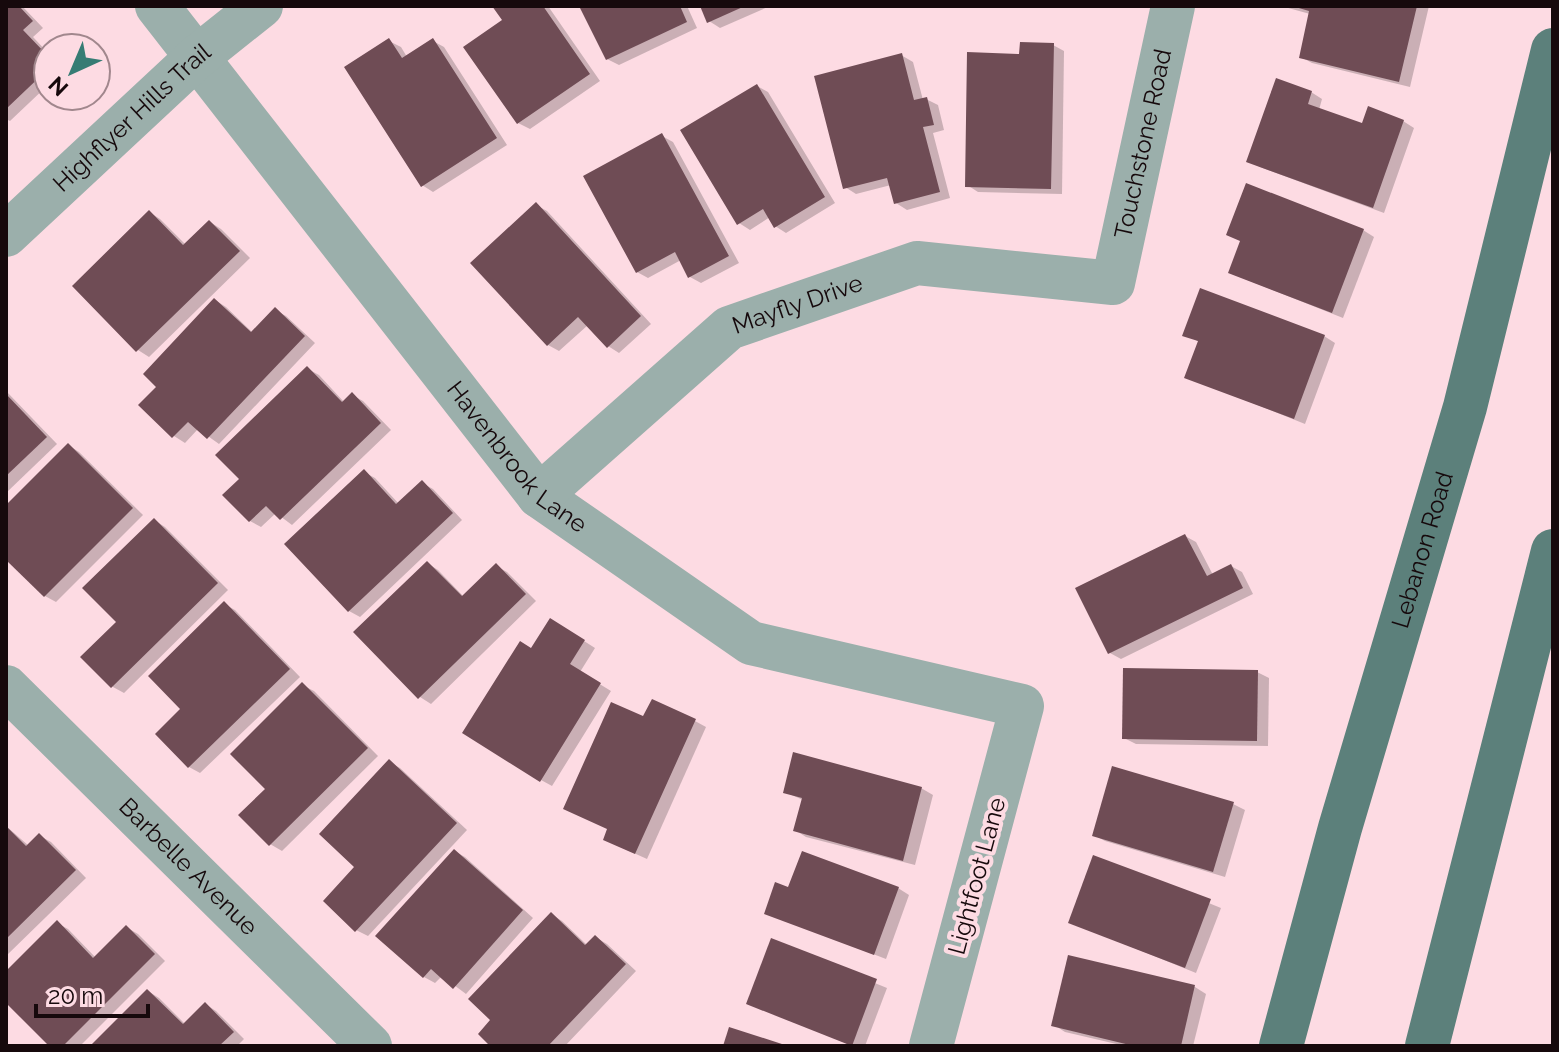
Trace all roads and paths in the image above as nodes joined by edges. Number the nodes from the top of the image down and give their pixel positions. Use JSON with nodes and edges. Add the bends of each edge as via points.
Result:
{"nodes":[{"id":1,"x":157,"y":6,"type":"edge"},
{"id":2,"x":261,"y":6,"type":"edge"},
{"id":3,"x":1173,"y":6,"type":"edge"},
{"id":4,"x":197,"y":57,"type":"junction"},
{"id":5,"x":1550,"y":72,"type":"edge"},
{"id":6,"x":6,"y":235,"type":"edge"},
{"id":7,"x":1113,"y":283,"type":"joint"},
{"id":8,"x":539,"y":496,"type":"junction"},
{"id":9,"x":1553,"y":551,"type":"edge"},
{"id":10,"x":6,"y":687,"type":"edge"},
{"id":11,"x":1022,"y":706,"type":"joint"},
{"id":12,"x":370,"y":1046,"type":"edge"},
{"id":13,"x":931,"y":1046,"type":"edge"},
{"id":14,"x":1281,"y":1046,"type":"edge"},
{"id":15,"x":1427,"y":1046,"type":"edge"}],
"edges":[{"from":1,"to":4,"type":"street","name":"Havenbrook Lane"},
{"from":2,"to":4,"type":"street","name":"Highflyer Hills Trail"},
{"from":3,"to":7,"type":"street","name":"Touchstone Road"},
{"from":4,"to":6,"type":"street","name":"Highflyer Hills Trail"},
{"from":4,"to":8,"type":"street","name":"Havenbrook Lane"},
{"from":5,"to":14,"type":"main road","name":"Lebanon Road","via":[[1465,407]]},
{"from":7,"to":8,"type":"street","name":"Mayfly Drive","via":[[917,263],[729,328]]},
{"from":8,"to":11,"type":"street","name":"Havenbrook Lane","via":[[751,643]]},
{"from":9,"to":15,"type":"main road"},
{"from":10,"to":12,"type":"street","name":"Barbelle Avenue"},
{"from":11,"to":13,"type":"street","name":"Lightfoot Lane"}]}
